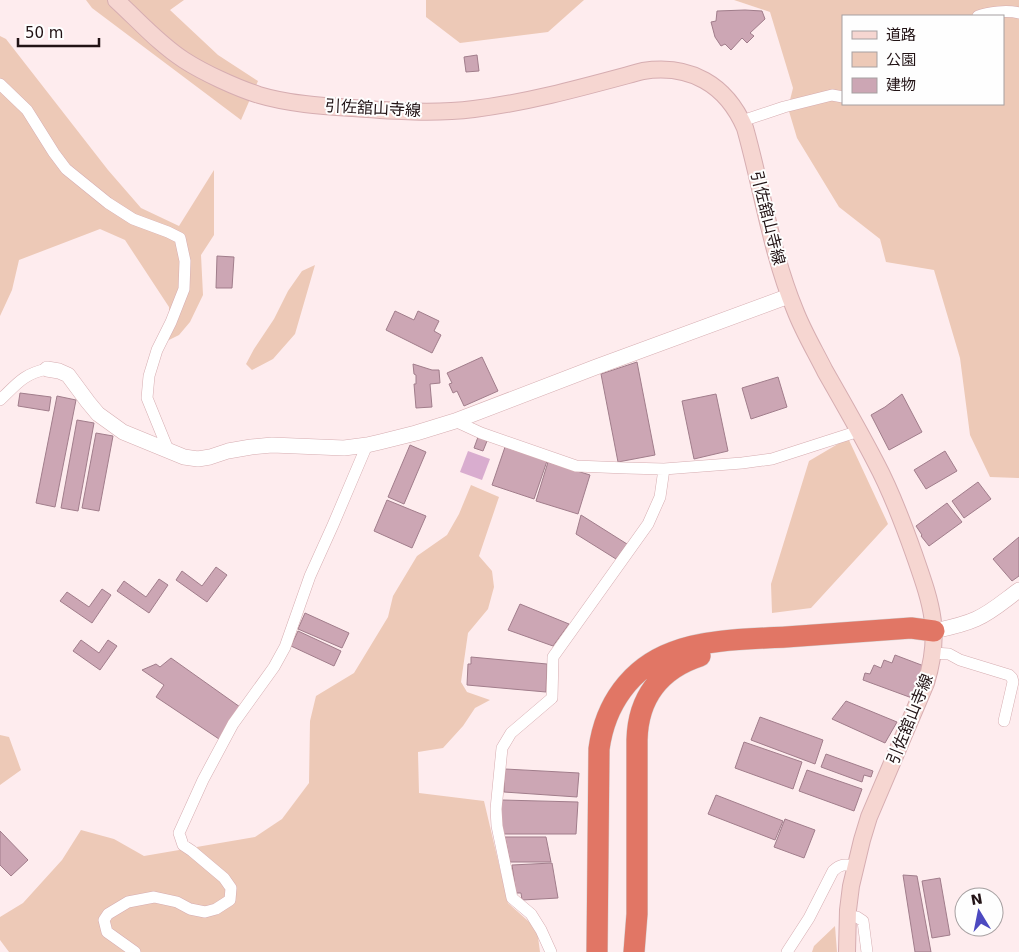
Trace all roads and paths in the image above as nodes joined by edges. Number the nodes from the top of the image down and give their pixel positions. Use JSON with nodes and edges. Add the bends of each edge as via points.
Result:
{"nodes":[{"id":1,"x":116,"y":0,"type":"edge"},
{"id":2,"x":1019,"y":13,"type":"edge"},
{"id":3,"x":980,"y":15,"type":"edge"},
{"id":4,"x":0,"y":84,"type":"edge"},
{"id":5,"x":842,"y":97,"type":"edge"},
{"id":6,"x":742,"y":121,"type":"junction"},
{"id":7,"x":789,"y":296,"type":"junction"},
{"id":8,"x":47,"y":369,"type":"joint"},
{"id":9,"x":0,"y":400,"type":"edge"},
{"id":10,"x":455,"y":421,"type":"junction"},
{"id":11,"x":859,"y":431,"type":"junction"},
{"id":12,"x":367,"y":445,"type":"junction"},
{"id":13,"x":169,"y":452,"type":"junction"},
{"id":14,"x":664,"y":469,"type":"junction"},
{"id":15,"x":1019,"y":590,"type":"edge"},
{"id":16,"x":934,"y":631,"type":"junction"},
{"id":17,"x":933,"y":653,"type":"junction"},
{"id":18,"x":1004,"y":721,"type":"dead end"},
{"id":19,"x":855,"y":866,"type":"junction"},
{"id":20,"x":848,"y":917,"type":"junction"},
{"id":21,"x":135,"y":952,"type":"edge"},
{"id":22,"x":551,"y":952,"type":"edge"},
{"id":23,"x":597,"y":952,"type":"edge"},
{"id":24,"x":634,"y":952,"type":"edge"},
{"id":25,"x":787,"y":952,"type":"edge"},
{"id":26,"x":847,"y":952,"type":"edge"},
{"id":27,"x":866,"y":952,"type":"edge"}],
"edges":[{"from":1,"to":6,"type":"main road","name":"引佐舘山寺線","via":[[184,60],[246,90],[290,102],[384,111],[474,109],[538,98],[643,71],[666,69],[689,73],[710,83],[728,98]]},
{"from":2,"to":3,"type":"street"},
{"from":4,"to":13,"type":"street","via":[[27,110],[66,169],[108,203],[134,219],[180,238],[185,261],[184,288],[149,376],[147,398]]},
{"from":5,"to":6,"type":"street","via":[[832,95]]},
{"from":6,"to":7,"type":"main road","name":"引佐舘山寺線"},
{"from":7,"to":10,"type":"street"},
{"from":7,"to":11,"type":"main road","name":"引佐舘山寺線"},
{"from":8,"to":9,"type":"street","via":[[33,372],[20,380]]},
{"from":8,"to":13,"type":"street","via":[[68,374],[98,414],[123,432]]},
{"from":10,"to":12,"type":"street"},
{"from":10,"to":14,"type":"street","via":[[576,466]]},
{"from":11,"to":14,"type":"street","via":[[772,459]]},
{"from":11,"to":16,"type":"main road","name":"引佐舘山寺線","via":[[904,526],[930,601]]},
{"from":12,"to":13,"type":"street","via":[[344,448],[251,446],[198,459]]},
{"from":12,"to":21,"type":"street","via":[[310,576],[285,647],[233,724],[179,833],[183,845],[224,878],[231,888],[230,900],[205,912],[154,897],[128,902],[104,920],[107,932]]},
{"from":14,"to":22,"type":"street","via":[[660,497],[648,524],[553,657],[552,698],[511,733],[502,748],[497,826],[512,898],[531,914]]},
{"from":15,"to":16,"type":"street","via":[[978,618]]},
{"from":16,"to":17,"type":"main road","name":"引佐舘山寺線"},
{"from":16,"to":23,"type":"highway","via":[[911,628],[699,645],[662,657],[631,680],[609,712],[598,749]]},
{"from":16,"to":24,"type":"highway","via":[[912,638],[715,652],[692,658],[664,675],[646,700],[638,730],[638,914]]},
{"from":17,"to":18,"type":"street","via":[[949,654],[1012,678]]},
{"from":17,"to":19,"type":"main road","name":"引佐舘山寺線","via":[[926,683],[869,817]]},
{"from":19,"to":20,"type":"main road","name":"引佐舘山寺線"},
{"from":19,"to":25,"type":"street","via":[[836,867]]},
{"from":20,"to":26,"type":"main road","name":"引佐舘山寺線"},
{"from":20,"to":27,"type":"street","via":[[863,921]]}]}
